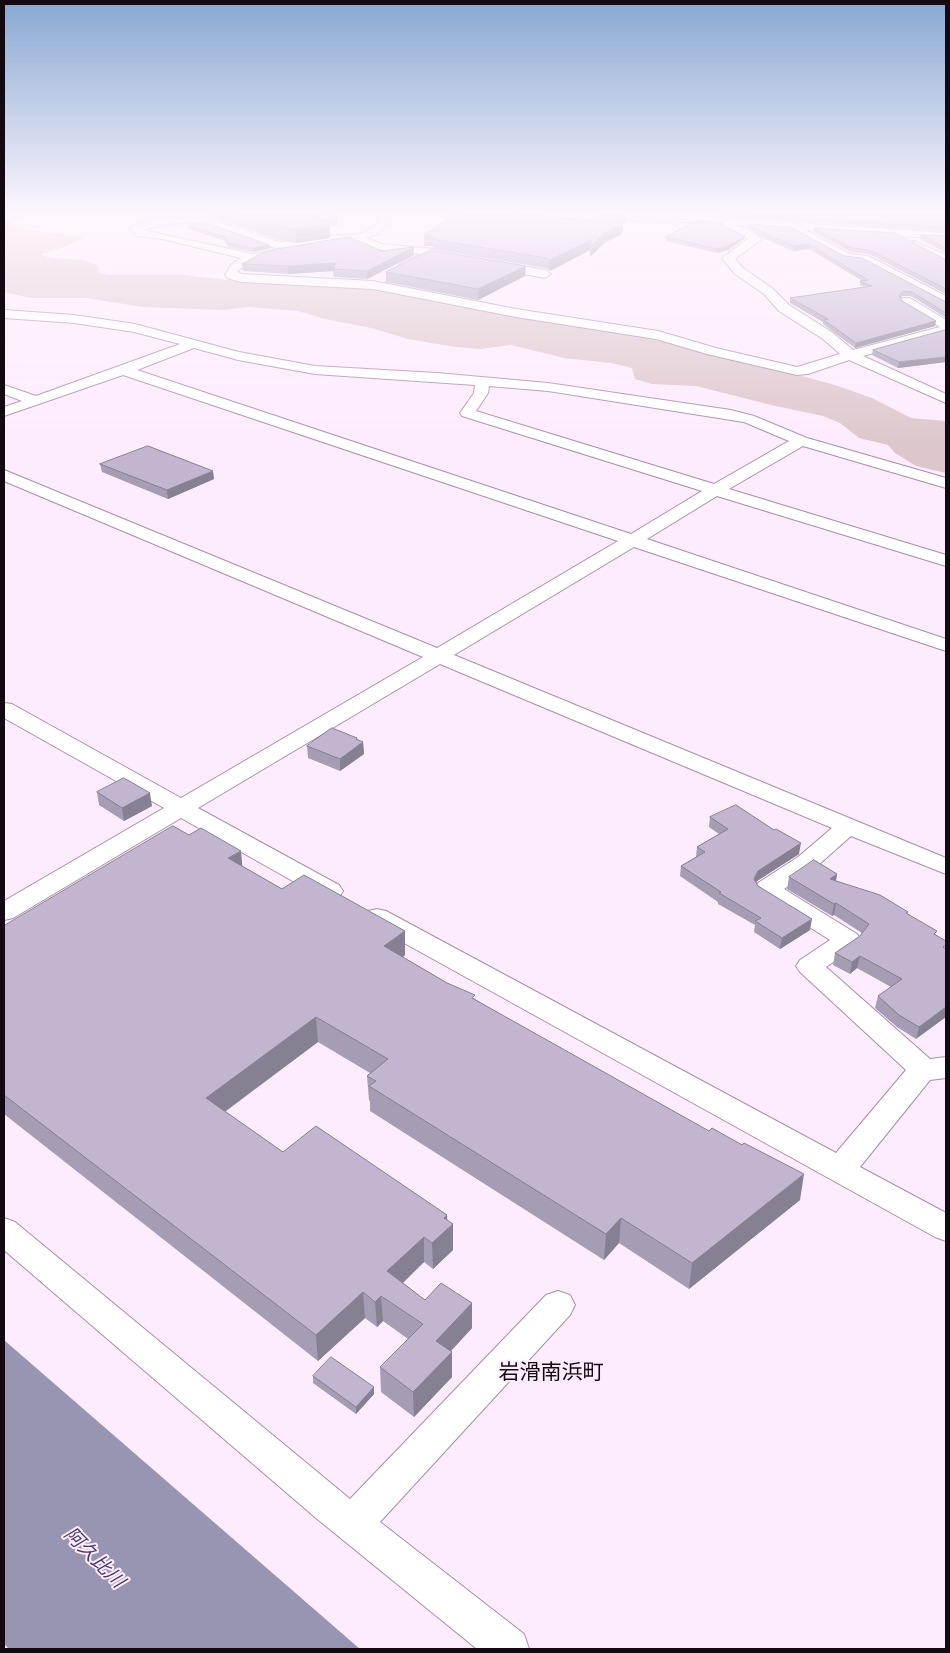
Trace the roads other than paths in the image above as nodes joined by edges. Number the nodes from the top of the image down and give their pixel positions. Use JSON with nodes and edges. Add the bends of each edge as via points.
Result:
{"nodes":[{"id":1,"x":394,"y":289,"type":"edge"},
{"id":2,"x":765,"y":289,"type":"edge"},
{"id":3,"x":923,"y":289,"type":"edge"},
{"id":4,"x":906,"y":301,"type":"edge"},
{"id":5,"x":946,"y":301,"type":"edge"},
{"id":6,"x":4,"y":314,"type":"edge"},
{"id":7,"x":946,"y":325,"type":"edge"},
{"id":8,"x":946,"y":329,"type":"edge"},
{"id":9,"x":194,"y":343,"type":"junction"},
{"id":10,"x":850,"y":355,"type":"junction"},
{"id":11,"x":123,"y":370,"type":"junction"},
{"id":12,"x":482,"y":381,"type":"junction"},
{"id":13,"x":4,"y":389,"type":"edge"},
{"id":14,"x":946,"y":399,"type":"edge"},
{"id":15,"x":36,"y":400,"type":"junction"},
{"id":16,"x":4,"y":412,"type":"edge"},
{"id":17,"x":801,"y":441,"type":"junction"},
{"id":18,"x":4,"y":475,"type":"edge"},
{"id":19,"x":946,"y":483,"type":"edge"},
{"id":20,"x":715,"y":490,"type":"junction"},
{"id":21,"x":635,"y":540,"type":"junction"},
{"id":22,"x":946,"y":562,"type":"edge"},
{"id":23,"x":946,"y":646,"type":"edge"},
{"id":24,"x":438,"y":656,"type":"junction"},
{"id":25,"x":4,"y":709,"type":"edge"},
{"id":26,"x":180,"y":810,"type":"junction"},
{"id":27,"x":848,"y":826,"type":"junction"},
{"id":28,"x":946,"y":867,"type":"edge"},
{"id":29,"x":4,"y":912,"type":"edge"},
{"id":30,"x":934,"y":1068,"type":"edge"},
{"id":31,"x":840,"y":1170,"type":"junction"},
{"id":32,"x":946,"y":1228,"type":"edge"},
{"id":33,"x":4,"y":1231,"type":"edge"},
{"id":34,"x":558,"y":1305,"type":"dead end"},
{"id":35,"x":352,"y":1523,"type":"junction"},
{"id":36,"x":509,"y":1649,"type":"edge"}],
"edges":[{"from":1,"to":10,"type":"street","via":[[516,313],[658,335],[797,371]]},
{"from":2,"to":10,"type":"street","via":[[784,308],[828,336]]},
{"from":3,"to":5,"type":"street"},
{"from":4,"to":7,"type":"street"},
{"from":6,"to":9,"type":"street","via":[[135,328]]},
{"from":8,"to":10,"type":"street"},
{"from":9,"to":11,"type":"street"},
{"from":9,"to":12,"type":"street","via":[[238,356],[315,370]]},
{"from":10,"to":14,"type":"street"},
{"from":11,"to":15,"type":"street"},
{"from":11,"to":21,"type":"street"},
{"from":12,"to":17,"type":"street","via":[[548,387],[731,415],[750,419]]},
{"from":12,"to":20,"type":"street","via":[[481,393],[467,413]]},
{"from":13,"to":15,"type":"street"},
{"from":15,"to":16,"type":"street"},
{"from":17,"to":19,"type":"street"},
{"from":17,"to":20,"type":"street"},
{"from":18,"to":24,"type":"street"},
{"from":20,"to":21,"type":"street"},
{"from":20,"to":22,"type":"street"},
{"from":21,"to":23,"type":"street"},
{"from":21,"to":24,"type":"street"},
{"from":24,"to":26,"type":"street"},
{"from":24,"to":27,"type":"street"},
{"from":25,"to":26,"type":"street"},
{"from":26,"to":29,"type":"street"},
{"from":26,"to":31,"type":"street"},
{"from":27,"to":28,"type":"street"},
{"from":27,"to":30,"type":"street","via":[[807,862],[768,889],[848,940],[809,966]]},
{"from":30,"to":31,"type":"street"},
{"from":31,"to":32,"type":"street"},
{"from":33,"to":35,"type":"street"},
{"from":34,"to":35,"type":"street"},
{"from":35,"to":36,"type":"street"}]}
